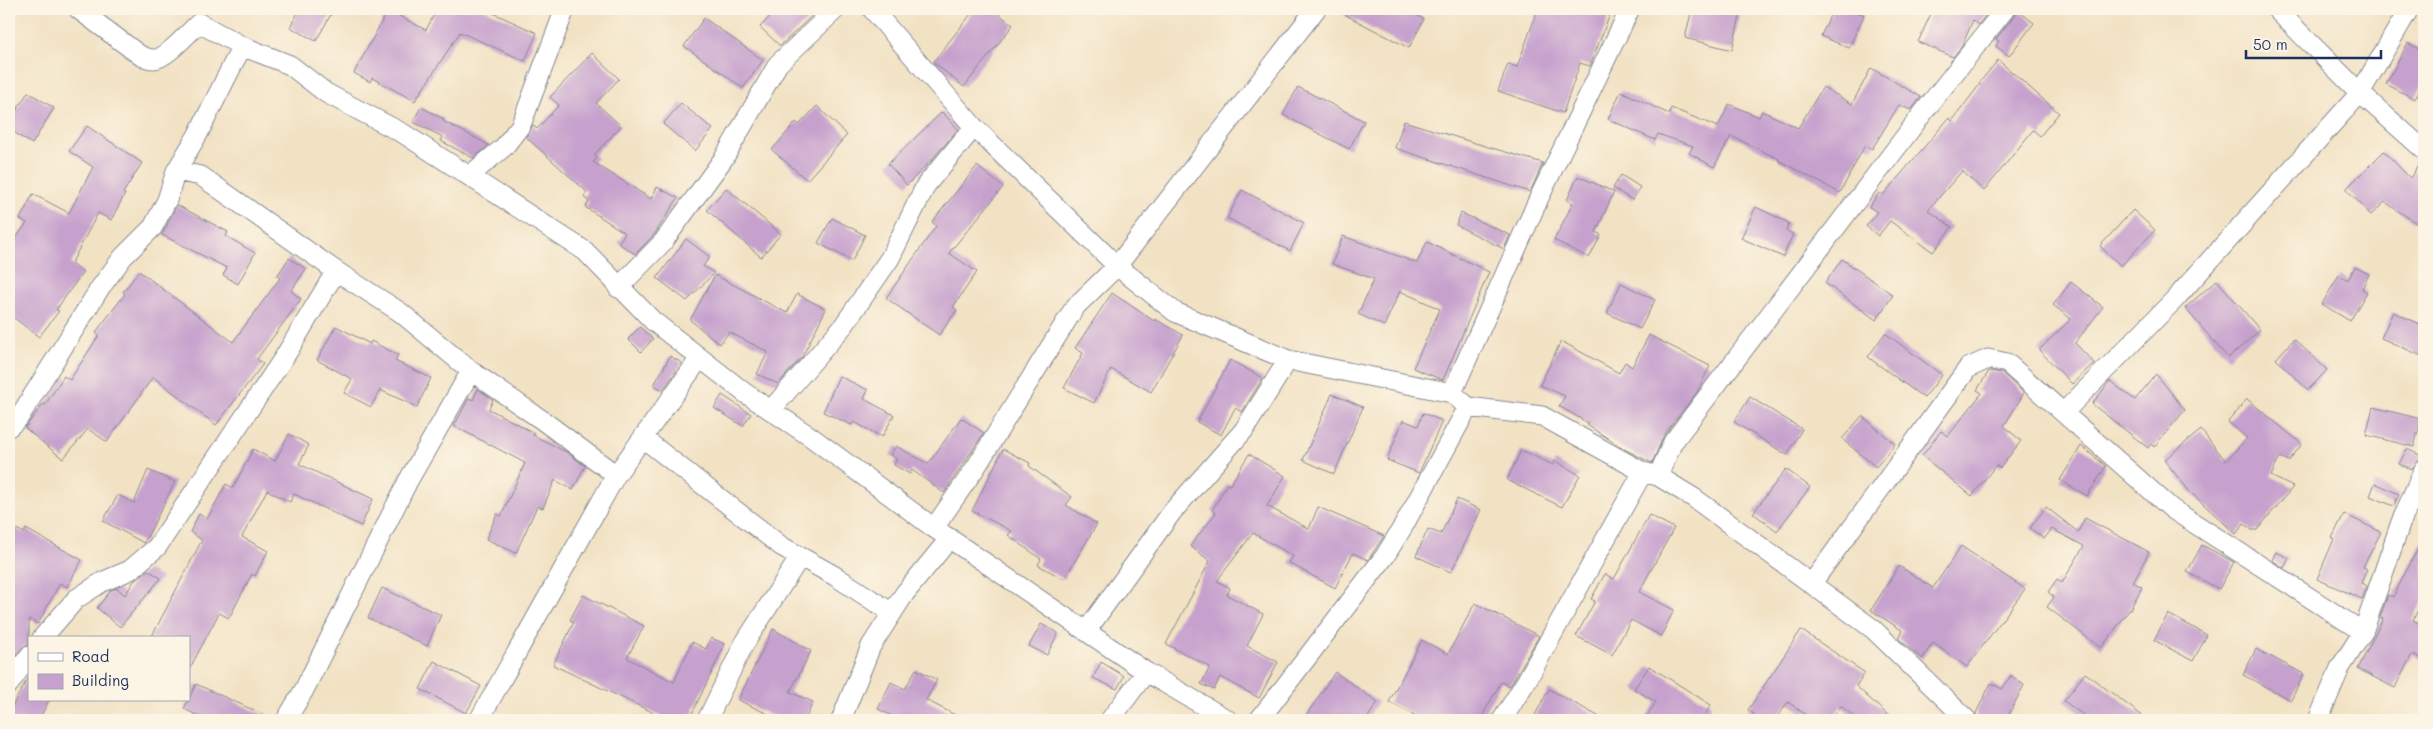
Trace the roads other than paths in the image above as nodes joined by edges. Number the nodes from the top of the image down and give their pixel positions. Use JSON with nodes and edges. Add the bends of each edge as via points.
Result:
{"nodes":[{"id":1,"x":78,"y":9,"type":"edge"},
{"id":2,"x":565,"y":9,"type":"edge"},
{"id":3,"x":836,"y":9,"type":"edge"},
{"id":4,"x":872,"y":9,"type":"edge"},
{"id":5,"x":1316,"y":9,"type":"edge"},
{"id":6,"x":1630,"y":9,"type":"edge"},
{"id":7,"x":2005,"y":9,"type":"edge"},
{"id":8,"x":2276,"y":9,"type":"edge"},
{"id":9,"x":2409,"y":9,"type":"edge"},
{"id":10,"x":203,"y":16,"type":"edge"},
{"id":11,"x":242,"y":46,"type":"junction"},
{"id":12,"x":2360,"y":93,"type":"junction"},
{"id":13,"x":974,"y":127,"type":"junction"},
{"id":14,"x":2424,"y":150,"type":"edge"},
{"id":15,"x":176,"y":170,"type":"junction"},
{"id":16,"x":469,"y":176,"type":"junction"},
{"id":17,"x":1117,"y":266,"type":"junction"},
{"id":18,"x":336,"y":271,"type":"junction"},
{"id":19,"x":618,"y":288,"type":"junction"},
{"id":20,"x":700,"y":358,"type":"junction"},
{"id":21,"x":1288,"y":360,"type":"junction"},
{"id":22,"x":471,"y":371,"type":"junction"},
{"id":23,"x":1452,"y":393,"type":"junction"},
{"id":24,"x":1468,"y":407,"type":"junction"},
{"id":25,"x":771,"y":410,"type":"junction"},
{"id":26,"x":2064,"y":412,"type":"junction"},
{"id":27,"x":9,"y":427,"type":"edge"},
{"id":28,"x":643,"y":438,"type":"junction"},
{"id":29,"x":2424,"y":469,"type":"edge"},
{"id":30,"x":1650,"y":474,"type":"junction"},
{"id":31,"x":616,"y":475,"type":"junction"},
{"id":32,"x":942,"y":533,"type":"junction"},
{"id":33,"x":800,"y":557,"type":"junction"},
{"id":34,"x":1812,"y":583,"type":"junction"},
{"id":35,"x":892,"y":613,"type":"junction"},
{"id":36,"x":1087,"y":630,"type":"junction"},
{"id":37,"x":2362,"y":632,"type":"junction"},
{"id":38,"x":44,"y":636,"type":"edge"},
{"id":39,"x":28,"y":657,"type":"edge"},
{"id":40,"x":1146,"y":672,"type":"junction"},
{"id":41,"x":9,"y":684,"type":"edge"},
{"id":42,"x":1956,"y":716,"type":"edge"},
{"id":43,"x":286,"y":720,"type":"edge"},
{"id":44,"x":478,"y":720,"type":"edge"},
{"id":45,"x":707,"y":720,"type":"edge"},
{"id":46,"x":841,"y":720,"type":"edge"},
{"id":47,"x":1110,"y":720,"type":"edge"},
{"id":48,"x":1228,"y":720,"type":"edge"},
{"id":49,"x":1258,"y":720,"type":"edge"},
{"id":50,"x":1502,"y":720,"type":"edge"},
{"id":51,"x":2318,"y":720,"type":"edge"}],
"edges":[{"from":1,"to":10,"type":"street","via":[[141,56],[152,60],[169,52]]},
{"from":2,"to":16,"type":"street","via":[[521,125],[504,147]]},
{"from":3,"to":19,"type":"street","via":[[778,64],[724,158],[663,242]]},
{"from":4,"to":13,"type":"street"},
{"from":5,"to":17,"type":"street"},
{"from":6,"to":23,"type":"street","via":[[1539,198]]},
{"from":7,"to":30,"type":"street"},
{"from":8,"to":12,"type":"street"},
{"from":9,"to":12,"type":"street"},
{"from":10,"to":11,"type":"street"},
{"from":11,"to":15,"type":"street","via":[[198,134]]},
{"from":11,"to":16,"type":"street","via":[[290,65],[326,93],[404,134]]},
{"from":12,"to":14,"type":"street"},
{"from":12,"to":26,"type":"street","via":[[2176,298]]},
{"from":13,"to":17,"type":"street"},
{"from":13,"to":25,"type":"street","via":[[926,185],[890,258],[844,325]]},
{"from":15,"to":18,"type":"street","via":[[201,176]]},
{"from":15,"to":27,"type":"street","via":[[167,200],[153,227],[123,257],[100,288],[18,419]]},
{"from":16,"to":19,"type":"street","via":[[584,250]]},
{"from":17,"to":21,"type":"street","via":[[1175,312]]},
{"from":17,"to":32,"type":"street","via":[[1075,307],[976,467]]},
{"from":18,"to":22,"type":"street","via":[[400,312]]},
{"from":18,"to":38,"type":"street","via":[[285,356],[157,547],[130,570],[102,582],[76,599]]},
{"from":19,"to":20,"type":"street","via":[[652,321]]},
{"from":20,"to":25,"type":"street"},
{"from":20,"to":28,"type":"street"},
{"from":21,"to":23,"type":"street"},
{"from":21,"to":36,"type":"street","via":[[1244,430],[1172,512]]},
{"from":22,"to":31,"type":"street"},
{"from":22,"to":43,"type":"street","via":[[408,481]]},
{"from":23,"to":24,"type":"street"},
{"from":24,"to":30,"type":"street","via":[[1542,416]]},
{"from":24,"to":49,"type":"street","via":[[1385,556]]},
{"from":25,"to":32,"type":"street"},
{"from":26,"to":34,"type":"street","via":[[2007,362],[1988,360],[1968,368]]},
{"from":26,"to":37,"type":"street","via":[[2172,509]]},
{"from":28,"to":31,"type":"street"},
{"from":28,"to":33,"type":"street","via":[[781,546]]},
{"from":29,"to":37,"type":"street","via":[[2401,522]]},
{"from":30,"to":34,"type":"street","via":[[1694,498]]},
{"from":30,"to":50,"type":"street"},
{"from":31,"to":44,"type":"street"},
{"from":32,"to":35,"type":"street"},
{"from":32,"to":36,"type":"street"},
{"from":33,"to":35,"type":"street"},
{"from":33,"to":45,"type":"street","via":[[744,644]]},
{"from":34,"to":42,"type":"street","via":[[1873,629]]},
{"from":35,"to":46,"type":"street","via":[[871,646]]},
{"from":36,"to":40,"type":"street"},
{"from":37,"to":51,"type":"street","via":[[2340,668]]},
{"from":39,"to":41,"type":"street"},
{"from":40,"to":47,"type":"street"},
{"from":40,"to":48,"type":"street"}]}
